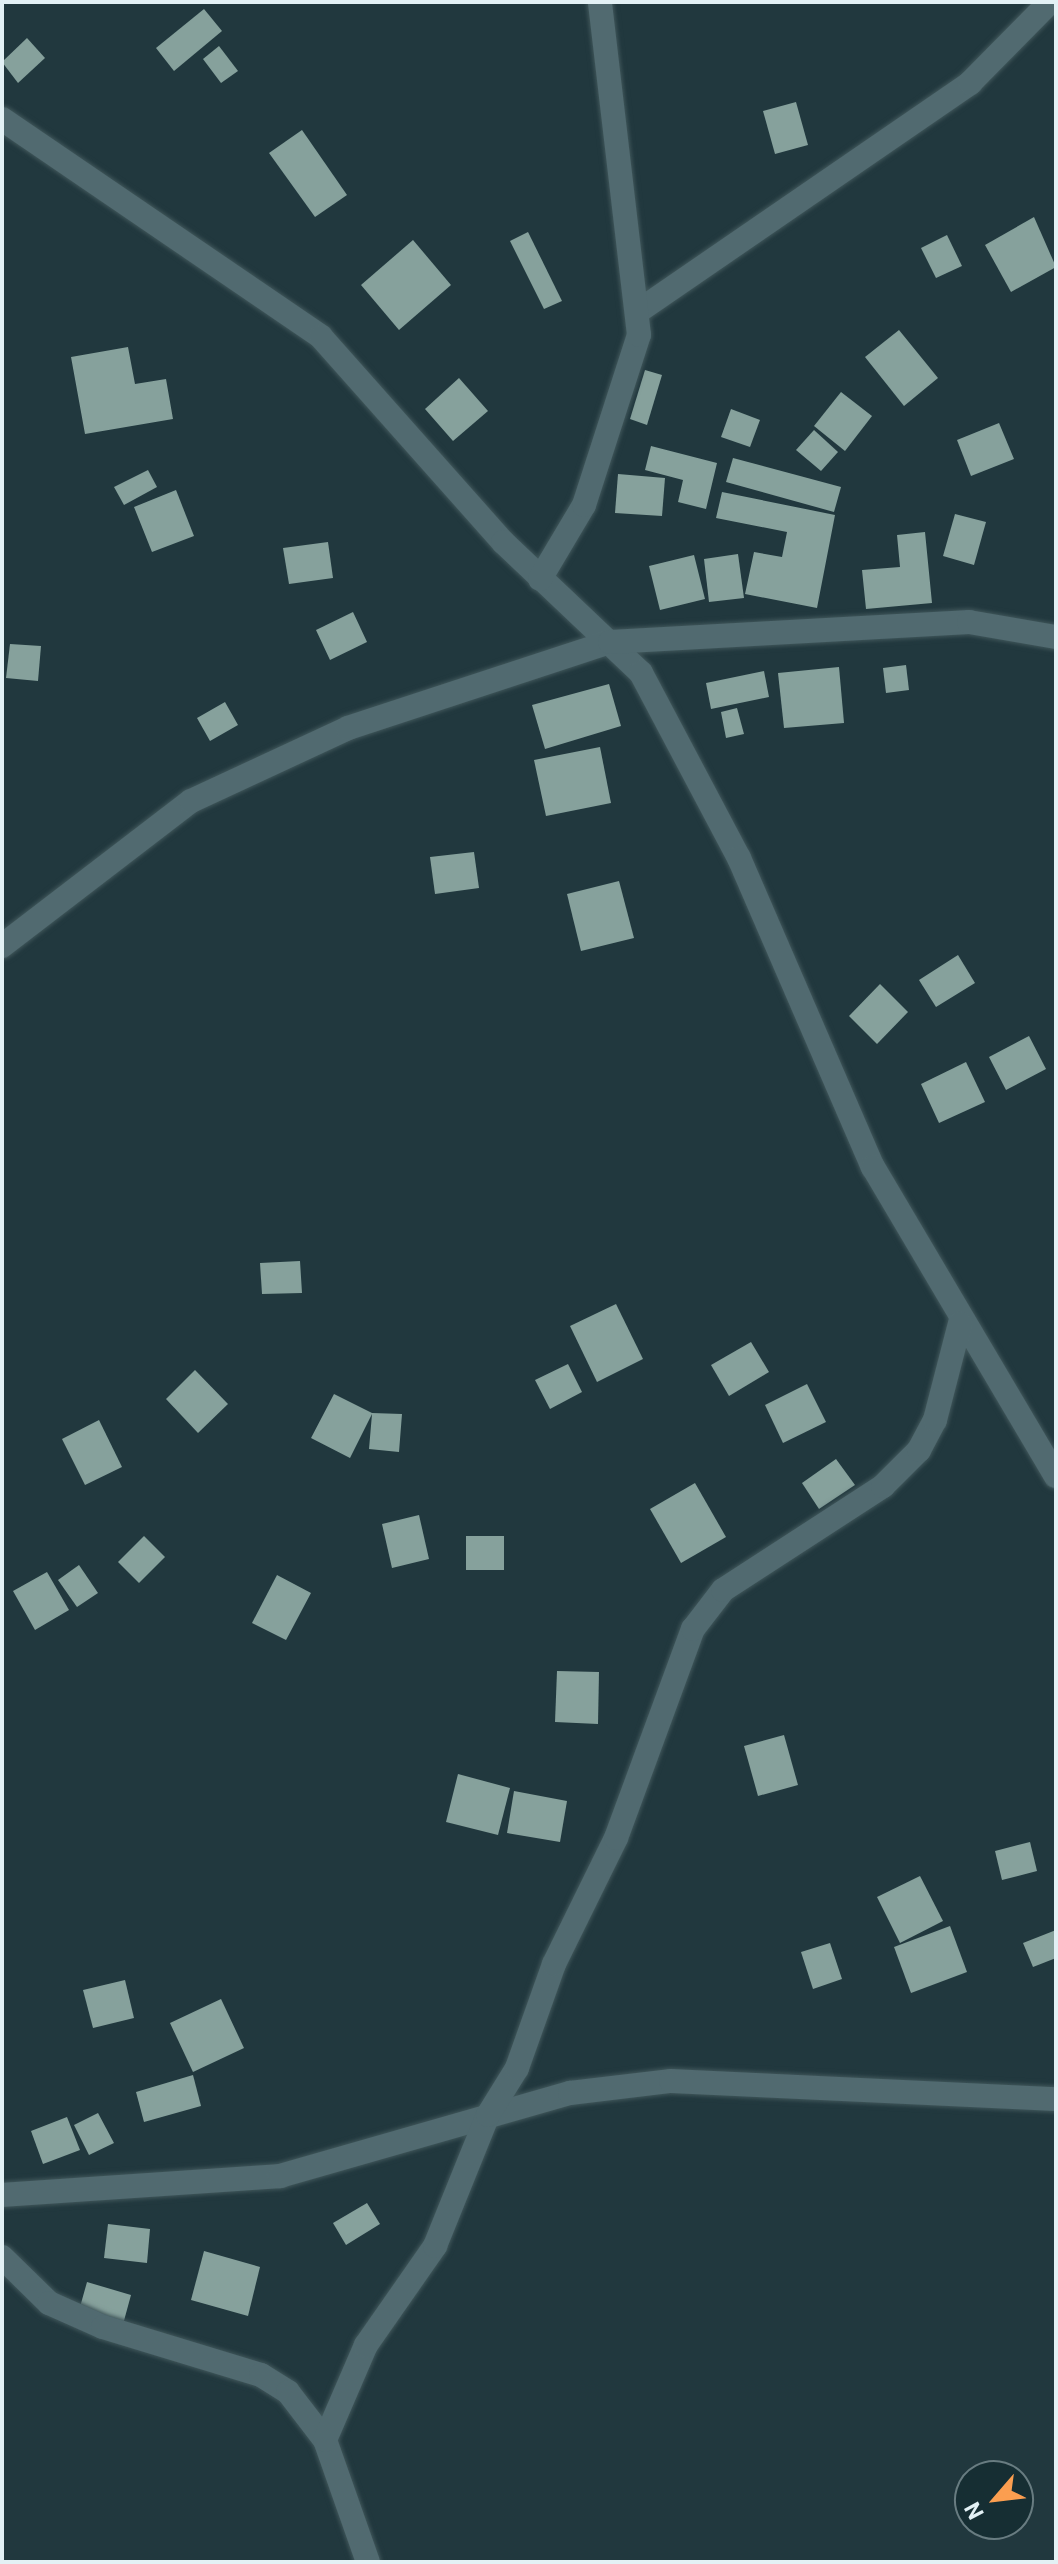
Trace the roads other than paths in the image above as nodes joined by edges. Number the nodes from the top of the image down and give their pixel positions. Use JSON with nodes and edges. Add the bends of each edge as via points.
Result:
{"nodes":[{"id":1,"x":600,"y":2,"type":"edge"},
{"id":2,"x":1050,"y":2,"type":"edge"},
{"id":3,"x":2,"y":119,"type":"edge"},
{"id":4,"x":640,"y":310,"type":"junction"},
{"id":5,"x":540,"y":579,"type":"junction"},
{"id":6,"x":1056,"y":637,"type":"edge"},
{"id":7,"x":610,"y":642,"type":"junction"},
{"id":8,"x":2,"y":946,"type":"edge"},
{"id":9,"x":960,"y":1323,"type":"junction"},
{"id":10,"x":1056,"y":1476,"type":"edge"},
{"id":11,"x":1056,"y":2099,"type":"edge"},
{"id":12,"x":488,"y":2115,"type":"junction"},
{"id":13,"x":2,"y":2195,"type":"edge"},
{"id":14,"x":2,"y":2257,"type":"edge"},
{"id":15,"x":325,"y":2440,"type":"junction"},
{"id":16,"x":368,"y":2562,"type":"edge"}],
"edges":[{"from":1,"to":4,"type":"street","via":[[599,38]]},
{"from":2,"to":4,"type":"street","via":[[970,83]]},
{"from":3,"to":5,"type":"street","via":[[321,337]]},
{"from":4,"to":5,"type":"street","via":[[632,363],[584,505]]},
{"from":5,"to":7,"type":"street"},
{"from":6,"to":7,"type":"street","via":[[969,622]]},
{"from":7,"to":8,"type":"street","via":[[348,728],[191,801]]},
{"from":7,"to":9,"type":"street","via":[[670,716],[873,1167]]},
{"from":9,"to":10,"type":"street"},
{"from":9,"to":12,"type":"street","via":[[935,1420],[919,1450],[883,1486],[723,1590],[693,1629],[616,1838],[554,1964],[517,2068]]},
{"from":11,"to":12,"type":"street","via":[[671,2081],[570,2093]]},
{"from":12,"to":13,"type":"street","via":[[280,2176]]},
{"from":12,"to":15,"type":"street","via":[[435,2246],[366,2345]]},
{"from":14,"to":15,"type":"street","via":[[49,2303],[103,2327],[261,2375],[310,2413]]},
{"from":15,"to":16,"type":"street"}]}
